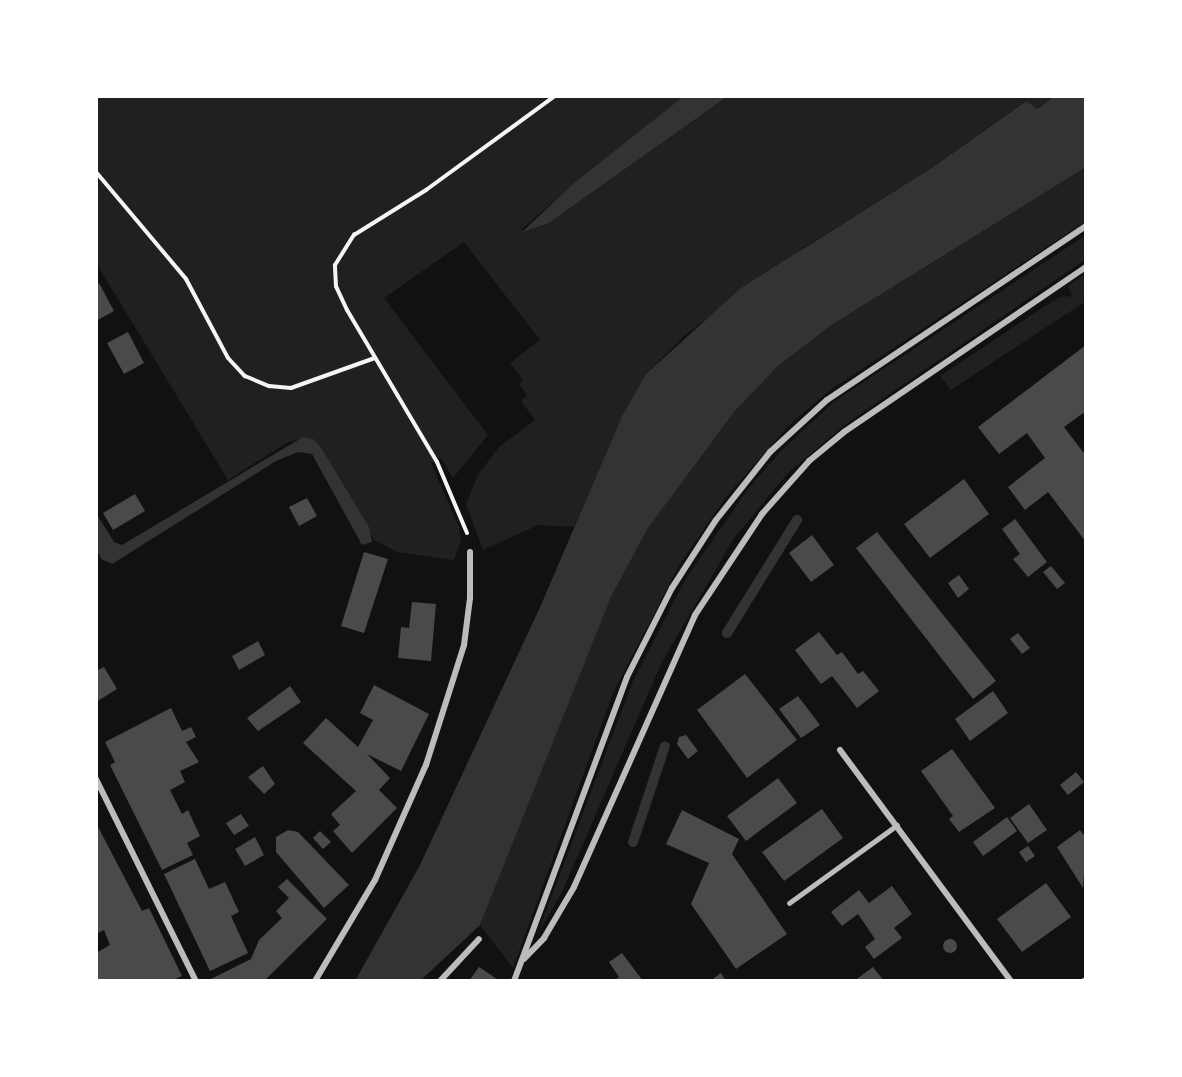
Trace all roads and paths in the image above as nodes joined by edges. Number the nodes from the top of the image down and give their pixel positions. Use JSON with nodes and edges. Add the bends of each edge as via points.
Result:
{"nodes":[{"id":1,"x":555,"y":96,"type":"edge"},
{"id":2,"x":96,"y":172,"type":"edge"},
{"id":3,"x":1086,"y":226,"type":"edge"},
{"id":4,"x":1086,"y":267,"type":"edge"},
{"id":5,"x":376,"y":358,"type":"junction"},
{"id":6,"x":470,"y":552,"type":"joint"},
{"id":7,"x":840,"y":750,"type":"dead end"},
{"id":8,"x":96,"y":779,"type":"edge"},
{"id":9,"x":897,"y":825,"type":"junction"},
{"id":10,"x":789,"y":903,"type":"dead end"},
{"id":11,"x":479,"y":939,"type":"dead end"},
{"id":12,"x":522,"y":962,"type":"junction"},
{"id":13,"x":196,"y":981,"type":"edge"},
{"id":14,"x":315,"y":981,"type":"edge"},
{"id":15,"x":440,"y":981,"type":"edge"},
{"id":16,"x":514,"y":981,"type":"edge"},
{"id":17,"x":1011,"y":981,"type":"edge"}],
"edges":[{"from":1,"to":5,"type":"path","via":[[426,190],[364,228],[342,249],[335,265],[336,286]]},
{"from":2,"to":5,"type":"path","via":[[186,279],[228,358],[245,376],[269,386],[291,387]]},
{"from":3,"to":12,"type":"street","via":[[826,400],[770,452],[716,520],[672,588],[627,677]]},
{"from":4,"to":12,"type":"street","via":[[844,432],[809,461],[762,514],[730,556],[695,615],[574,887],[549,931]]},
{"from":5,"to":6,"type":"path","via":[[447,483],[464,522]]},
{"from":6,"to":14,"type":"street","via":[[465,645],[426,765],[375,880]]},
{"from":7,"to":9,"type":"street"},
{"from":8,"to":13,"type":"street"},
{"from":9,"to":10,"type":"lane"},
{"from":9,"to":17,"type":"street"},
{"from":11,"to":15,"type":"street"},
{"from":12,"to":16,"type":"street"}]}
